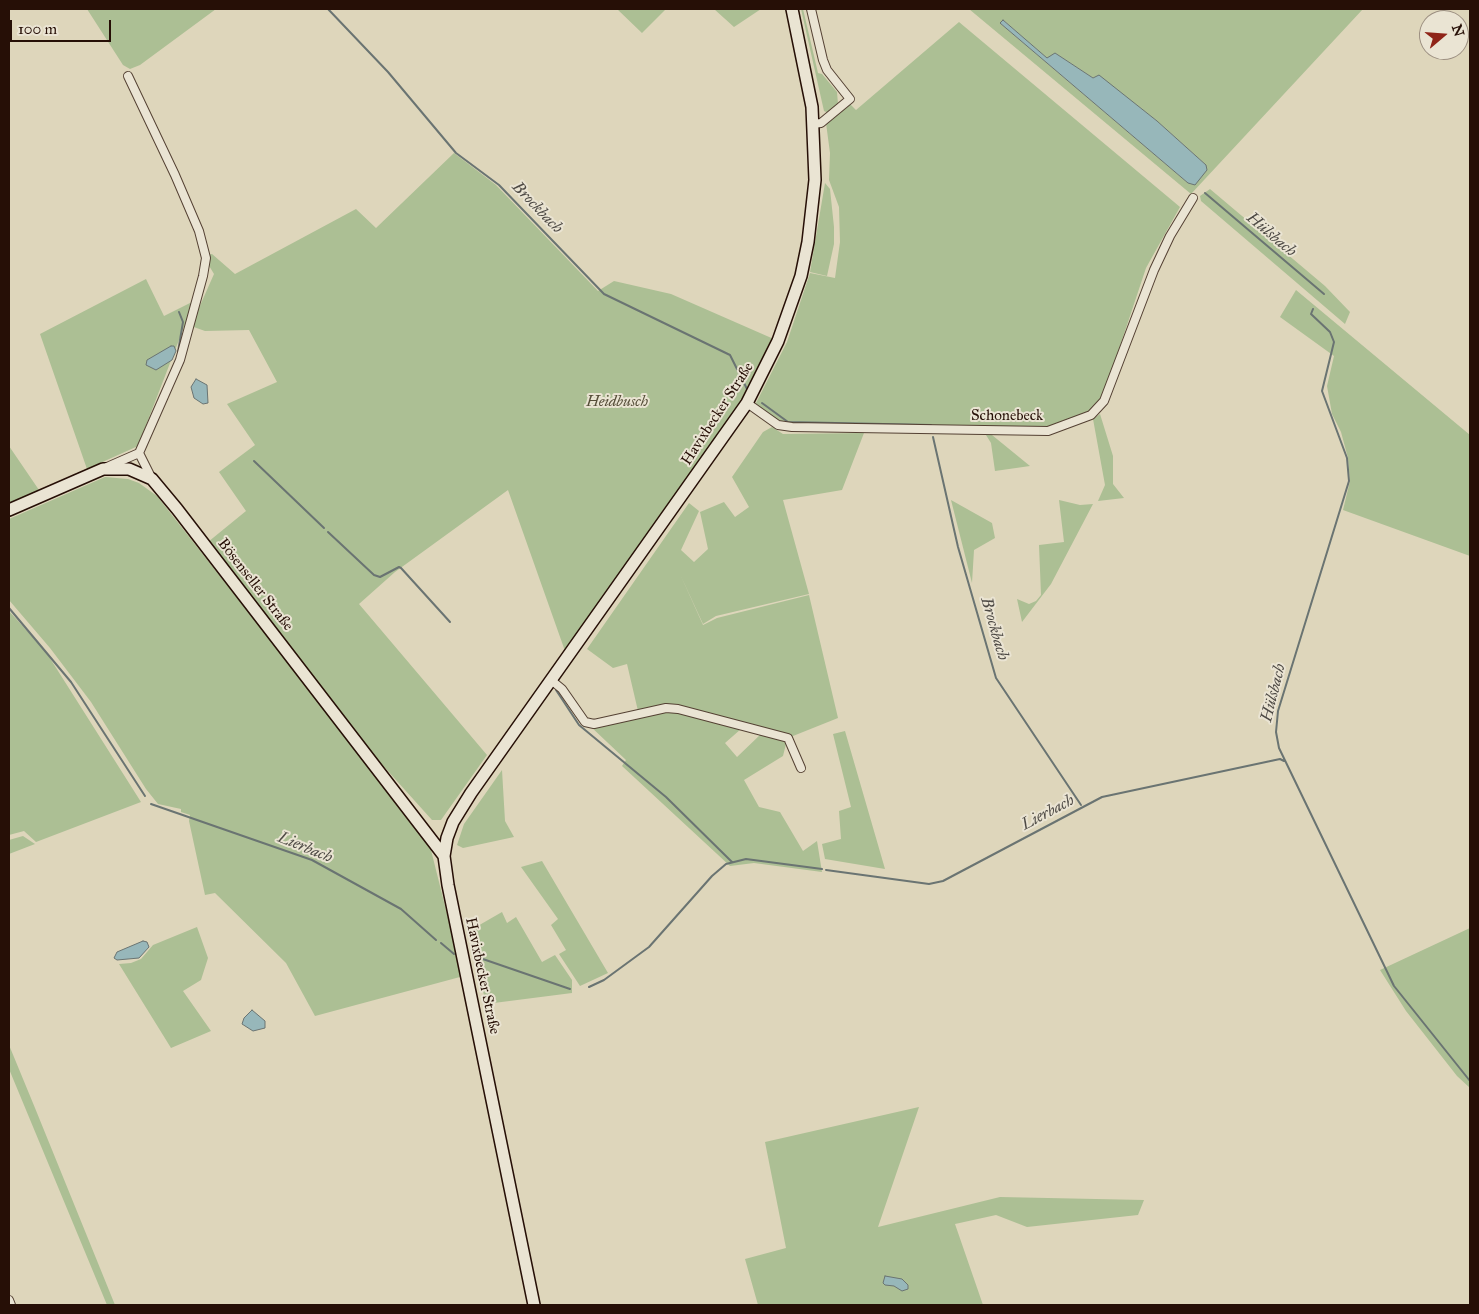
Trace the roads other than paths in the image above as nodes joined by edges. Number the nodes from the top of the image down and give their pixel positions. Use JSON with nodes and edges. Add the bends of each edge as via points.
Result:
{"nodes":[{"id":1,"x":792,"y":9,"type":"edge"},
{"id":2,"x":811,"y":9,"type":"edge"},
{"id":3,"x":128,"y":76,"type":"dead end"},
{"id":4,"x":814,"y":124,"type":"junction"},
{"id":5,"x":1193,"y":198,"type":"dead end"},
{"id":6,"x":747,"y":403,"type":"junction"},
{"id":7,"x":139,"y":454,"type":"junction"},
{"id":8,"x":103,"y":469,"type":"junction"},
{"id":9,"x":152,"y":479,"type":"junction"},
{"id":10,"x":9,"y":510,"type":"edge"},
{"id":11,"x":551,"y":680,"type":"junction"},
{"id":12,"x":801,"y":768,"type":"dead end"},
{"id":13,"x":449,"y":830,"type":"junction"},
{"id":14,"x":427,"y":833,"type":"junction"},
{"id":15,"x":444,"y":856,"type":"junction"},
{"id":16,"x":9,"y":1300,"type":"edge"},
{"id":17,"x":11,"y":1305,"type":"edge"},
{"id":18,"x":534,"y":1305,"type":"edge"}],
"edges":[{"from":1,"to":4,"type":"main road","name":"Havixbecker Straße"},
{"from":2,"to":4,"type":"street","via":[[823,60],[850,98],[821,123]]},
{"from":3,"to":7,"type":"street","via":[[199,231],[206,258],[180,360]]},
{"from":4,"to":6,"type":"main road","name":"Havixbecker Straße","via":[[813,206],[800,276],[778,342]]},
{"from":5,"to":6,"type":"street","name":"Schonebeck","via":[[1154,270],[1104,401],[1091,415],[1048,431],[792,427],[778,425]]},
{"from":6,"to":11,"type":"main road","name":"Havixbecker Straße"},
{"from":7,"to":8,"type":"street"},
{"from":7,"to":9,"type":"street"},
{"from":8,"to":9,"type":"main road","name":"Bösenseller Straße","via":[[129,469]]},
{"from":8,"to":10,"type":"main road","name":"Bösenseller Straße"},
{"from":9,"to":14,"type":"main road","name":"Bösenseller Straße"},
{"from":11,"to":12,"type":"street","via":[[562,688],[585,722],[594,724],[678,708],[788,738]]},
{"from":11,"to":13,"type":"main road","name":"Havixbecker Straße","via":[[471,793]]},
{"from":13,"to":14,"type":"main road"},
{"from":13,"to":15,"type":"main road","name":"Havixbecker Straße"},
{"from":14,"to":15,"type":"main road","name":"Bösenseller Straße"},
{"from":15,"to":18,"type":"main road","name":"Havixbecker Straße"},
{"from":16,"to":17,"type":"street"}]}
